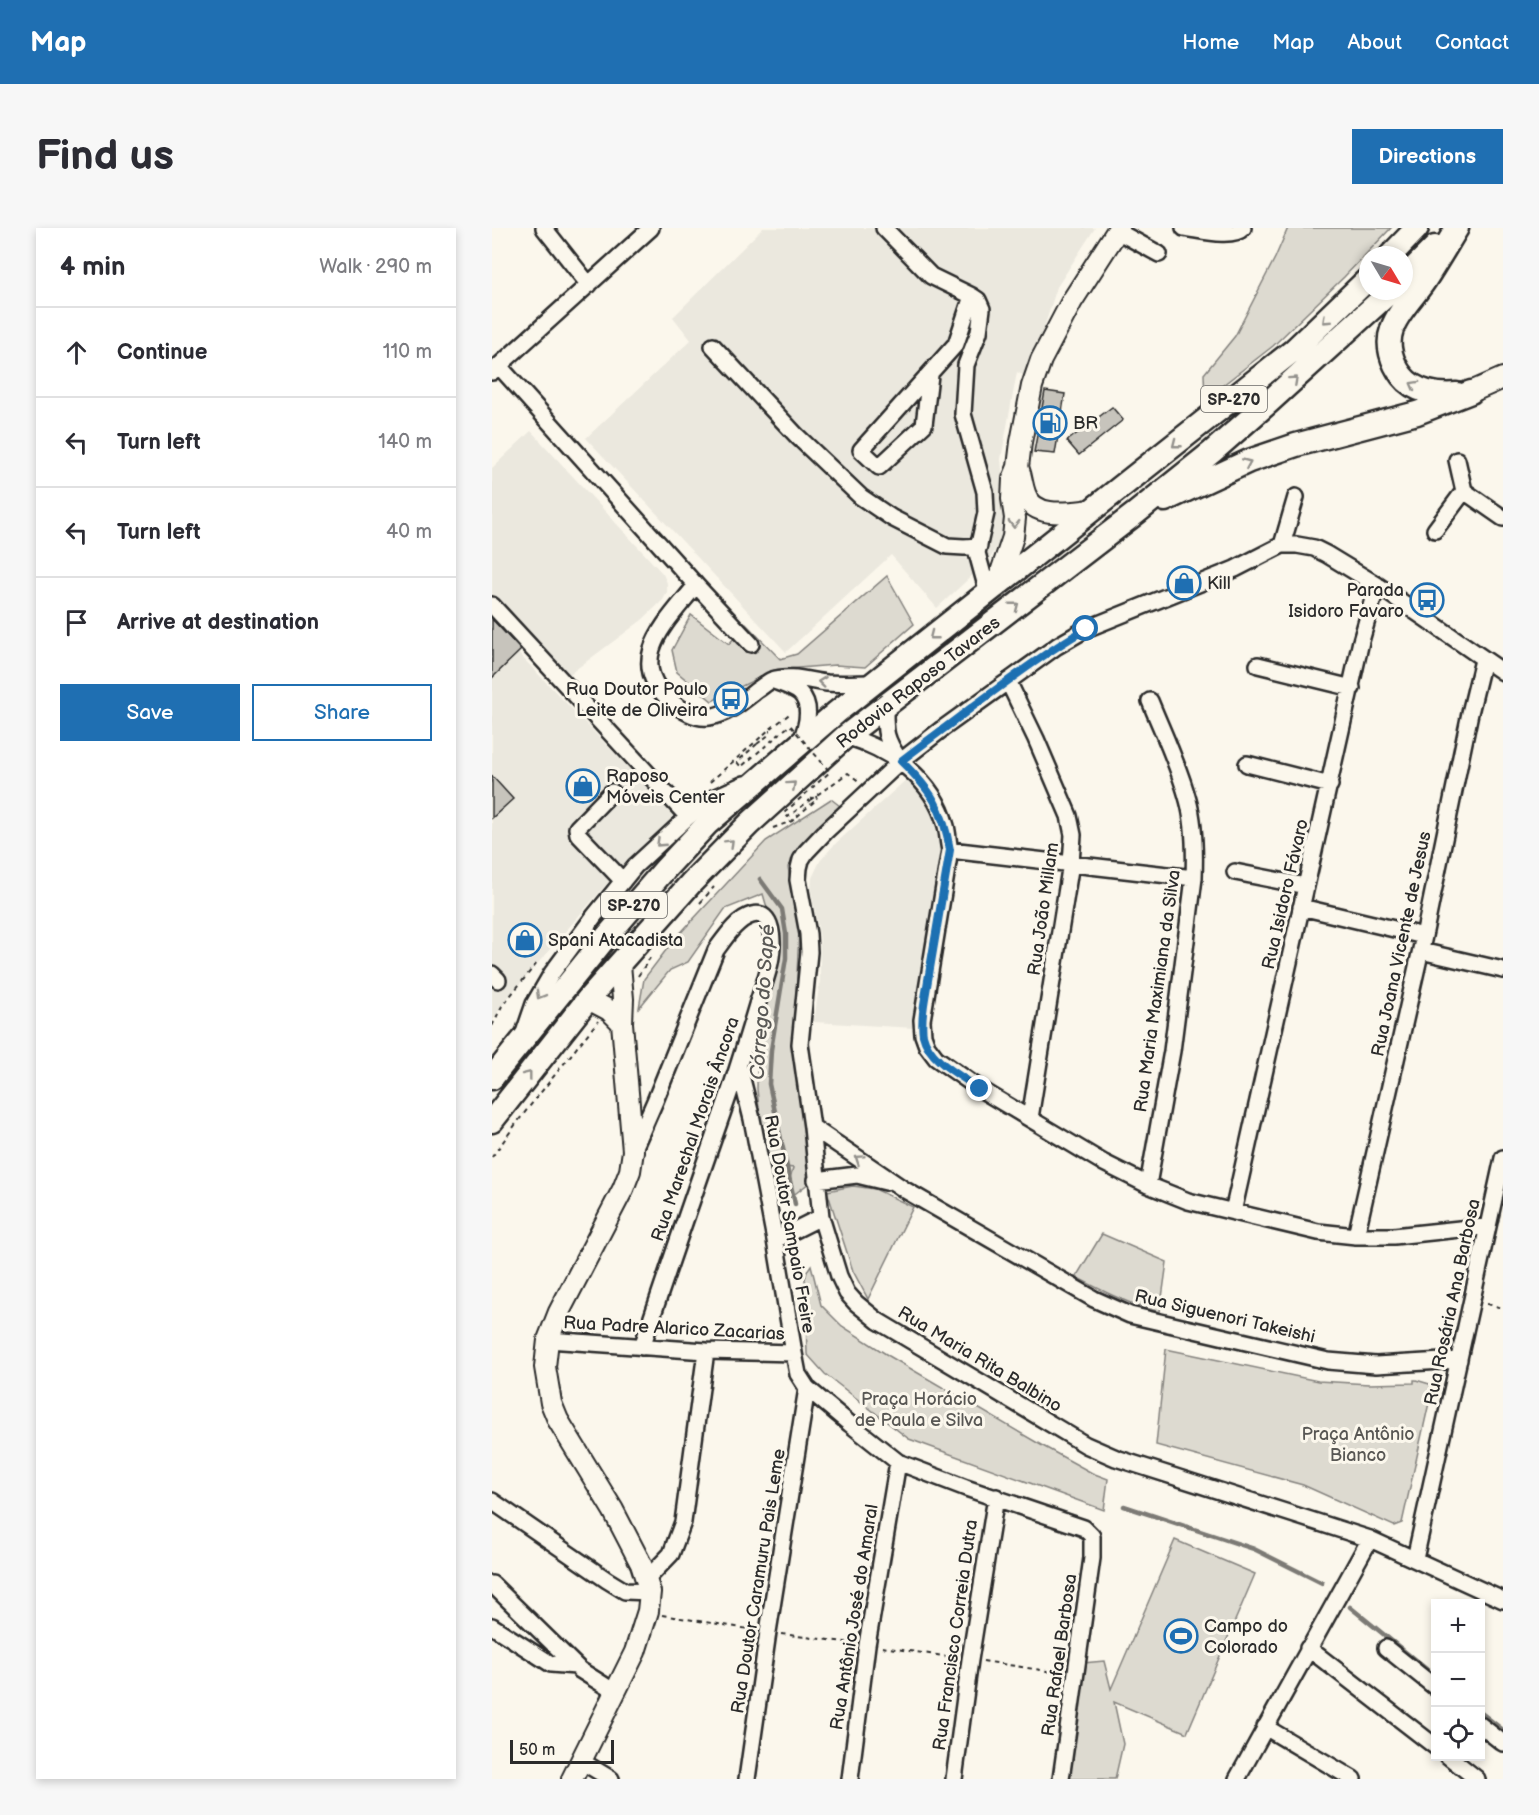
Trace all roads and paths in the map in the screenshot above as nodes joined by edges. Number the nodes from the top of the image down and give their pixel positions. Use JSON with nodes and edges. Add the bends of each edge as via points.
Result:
{"nodes":[{"id":1,"x":544,"y":228,"type":"edge"},
{"id":2,"x":651,"y":228,"type":"edge"},
{"id":3,"x":884,"y":228,"type":"edge"},
{"id":4,"x":1185,"y":228,"type":"edge"},
{"id":5,"x":1243,"y":228,"type":"edge"},
{"id":6,"x":1417,"y":228,"type":"edge"},
{"id":7,"x":1455,"y":228,"type":"edge"},
{"id":8,"x":1118,"y":230,"type":"edge"},
{"id":9,"x":1400,"y":246,"type":"edge"},
{"id":10,"x":1159,"y":254,"type":"dead end"},
{"id":11,"x":1413,"y":269,"type":"edge"},
{"id":12,"x":589,"y":285,"type":"junction"},
{"id":13,"x":1359,"y":288,"type":"edge"},
{"id":14,"x":972,"y":296,"type":"junction"},
{"id":15,"x":1381,"y":300,"type":"edge"},
{"id":16,"x":713,"y":346,"type":"dead end"},
{"id":17,"x":495,"y":369,"type":"edge"},
{"id":18,"x":930,"y":375,"type":"junction"},
{"id":19,"x":1503,"y":378,"type":"edge"},
{"id":20,"x":1471,"y":392,"type":"junction"},
{"id":21,"x":1458,"y":460,"type":"dead end"},
{"id":22,"x":1018,"y":467,"type":"junction"},
{"id":23,"x":1464,"y":491,"type":"junction"},
{"id":24,"x":1296,"y":497,"type":"dead end"},
{"id":25,"x":1091,"y":510,"type":"junction"},
{"id":26,"x":1136,"y":513,"type":"junction"},
{"id":27,"x":1503,"y":518,"type":"edge"},
{"id":28,"x":1435,"y":530,"type":"dead end"},
{"id":29,"x":1282,"y":545,"type":"junction"},
{"id":30,"x":978,"y":546,"type":"junction"},
{"id":31,"x":696,"y":585,"type":"junction"},
{"id":32,"x":1377,"y":585,"type":"junction"},
{"id":33,"x":992,"y":590,"type":"junction"},
{"id":34,"x":492,"y":605,"type":"edge"},
{"id":35,"x":751,"y":644,"type":"dead end"},
{"id":36,"x":1484,"y":660,"type":"junction"},
{"id":37,"x":1258,"y":665,"type":"dead end"},
{"id":38,"x":1503,"y":672,"type":"edge"},
{"id":39,"x":771,"y":680,"type":"junction"},
{"id":40,"x":1008,"y":681,"type":"junction"},
{"id":41,"x":873,"y":683,"type":"junction"},
{"id":42,"x":1352,"y":688,"type":"junction"},
{"id":43,"x":1150,"y":701,"type":"dead end"},
{"id":44,"x":805,"y":703,"type":"junction"},
{"id":45,"x":885,"y":705,"type":"junction"},
{"id":46,"x":770,"y":729,"type":"junction"},
{"id":47,"x":846,"y":736,"type":"junction"},
{"id":48,"x":800,"y":743,"type":"junction"},
{"id":49,"x":901,"y":761,"type":"junction"},
{"id":50,"x":1246,"y":764,"type":"dead end"},
{"id":51,"x":761,"y":777,"type":"junction"},
{"id":52,"x":707,"y":784,"type":"dead end"},
{"id":53,"x":1330,"y":785,"type":"junction"},
{"id":54,"x":869,"y":789,"type":"junction"},
{"id":55,"x":612,"y":792,"type":"dead end"},
{"id":56,"x":816,"y":796,"type":"junction"},
{"id":57,"x":688,"y":816,"type":"junction"},
{"id":58,"x":771,"y":828,"type":"dead end"},
{"id":59,"x":950,"y":850,"type":"junction"},
{"id":60,"x":1071,"y":863,"type":"junction"},
{"id":61,"x":1235,"y":872,"type":"dead end"},
{"id":62,"x":1194,"y":878,"type":"junction"},
{"id":63,"x":623,"y":881,"type":"junction"},
{"id":64,"x":1306,"y":886,"type":"junction"},
{"id":65,"x":714,"y":887,"type":"dead end"},
{"id":66,"x":698,"y":904,"type":"dead end"},
{"id":67,"x":1301,"y":907,"type":"junction"},
{"id":68,"x":1422,"y":943,"type":"junction"},
{"id":69,"x":652,"y":955,"type":"dead end"},
{"id":70,"x":537,"y":963,"type":"dead end"},
{"id":71,"x":620,"y":964,"type":"junction"},
{"id":72,"x":1503,"y":970,"type":"edge"},
{"id":73,"x":636,"y":982,"type":"dead end"},
{"id":74,"x":588,"y":999,"type":"junction"},
{"id":75,"x":618,"y":1019,"type":"junction"},
{"id":76,"x":492,"y":1026,"type":"edge"},
{"id":77,"x":519,"y":1044,"type":"junction"},
{"id":78,"x":739,"y":1067,"type":"junction"},
{"id":79,"x":492,"y":1078,"type":"edge"},
{"id":80,"x":1030,"y":1118,"type":"junction"},
{"id":81,"x":492,"y":1121,"type":"edge"},
{"id":82,"x":812,"y":1127,"type":"junction"},
{"id":83,"x":633,"y":1151,"type":"junction"},
{"id":84,"x":492,"y":1157,"type":"edge"},
{"id":85,"x":1503,"y":1158,"type":"edge"},
{"id":86,"x":816,"y":1180,"type":"junction"},
{"id":87,"x":1148,"y":1185,"type":"junction"},
{"id":88,"x":905,"y":1190,"type":"junction"},
{"id":89,"x":1233,"y":1212,"type":"junction"},
{"id":90,"x":821,"y":1216,"type":"junction"},
{"id":91,"x":1488,"y":1226,"type":"junction"},
{"id":92,"x":1356,"y":1236,"type":"junction"},
{"id":93,"x":776,"y":1240,"type":"junction"},
{"id":94,"x":1472,"y":1301,"type":"junction"},
{"id":95,"x":1503,"y":1308,"type":"edge"},
{"id":96,"x":548,"y":1341,"type":"junction"},
{"id":97,"x":642,"y":1347,"type":"junction"},
{"id":98,"x":706,"y":1351,"type":"junction"},
{"id":99,"x":794,"y":1353,"type":"junction"},
{"id":100,"x":1459,"y":1360,"type":"junction"},
{"id":101,"x":807,"y":1388,"type":"junction"},
{"id":102,"x":898,"y":1462,"type":"junction"},
{"id":103,"x":996,"y":1497,"type":"junction"},
{"id":104,"x":492,"y":1501,"type":"edge"},
{"id":105,"x":1092,"y":1536,"type":"joint"},
{"id":106,"x":1370,"y":1539,"type":"junction"},
{"id":107,"x":1415,"y":1559,"type":"junction"},
{"id":108,"x":492,"y":1584,"type":"edge"},
{"id":109,"x":648,"y":1586,"type":"junction"},
{"id":110,"x":1503,"y":1600,"type":"edge"},
{"id":111,"x":492,"y":1626,"type":"edge"},
{"id":112,"x":1308,"y":1648,"type":"junction"},
{"id":113,"x":1386,"y":1648,"type":"dead end"},
{"id":114,"x":576,"y":1666,"type":"junction"},
{"id":115,"x":1431,"y":1684,"type":"edge"},
{"id":116,"x":615,"y":1692,"type":"junction"},
{"id":117,"x":1264,"y":1727,"type":"junction"},
{"id":118,"x":1485,"y":1729,"type":"edge"},
{"id":119,"x":1431,"y":1743,"type":"edge"},
{"id":120,"x":1503,"y":1743,"type":"edge"},
{"id":121,"x":1454,"y":1761,"type":"edge"},
{"id":122,"x":577,"y":1770,"type":"edge"},
{"id":123,"x":611,"y":1779,"type":"edge"},
{"id":124,"x":747,"y":1779,"type":"edge"},
{"id":125,"x":850,"y":1779,"type":"edge"},
{"id":126,"x":954,"y":1779,"type":"edge"},
{"id":127,"x":1061,"y":1779,"type":"edge"},
{"id":128,"x":1237,"y":1779,"type":"edge"},
{"id":129,"x":1353,"y":1779,"type":"edge"},
{"id":130,"x":1477,"y":1779,"type":"edge"}],
"edges":[{"from":1,"to":12,"type":"street"},
{"from":2,"to":12,"type":"street"},
{"from":3,"to":14,"type":"street","via":[[931,276]]},
{"from":4,"to":5,"type":"street","via":[[1231,234]]},
{"from":6,"to":9,"type":"highway"},
{"from":7,"to":11,"type":"highway"},
{"from":20,"to":7,"type":"highway","one_way":true,"via":[[1433,393],[1419,389],[1395,367],[1390,347],[1392,329]]},
{"from":8,"to":10,"type":"street"},
{"from":8,"to":22,"type":"main road","via":[[1041,360],[1032,386]]},
{"from":12,"to":17,"type":"street"},
{"from":13,"to":25,"type":"highway","name":"Rodovia Raposo Tavares","number":"SP-270","one_way":true,"via":[[1294,350]]},
{"from":14,"to":18,"type":"street","via":[[956,344]]},
{"from":14,"to":30,"type":"street","via":[[982,309],[979,332],[966,365],[963,414],[985,492],[986,513]]},
{"from":26,"to":15,"type":"highway","name":"Rodovia Raposo Tavares","number":"SP-270","one_way":true,"via":[[1212,452]]},
{"from":16,"to":30,"type":"street","via":[[797,436],[861,497],[947,546]]},
{"from":17,"to":31,"type":"street"},
{"from":18,"to":18,"type":"street","via":[[924,425],[879,467],[861,450]]},
{"from":19,"to":20,"type":"main road"},
{"from":26,"to":20,"type":"highway","one_way":true,"via":[[1249,461],[1417,413]]},
{"from":21,"to":23,"type":"street"},
{"from":22,"to":25,"type":"main road","via":[[1025,494],[1043,511],[1054,514]]},
{"from":22,"to":33,"type":"main road","one_way":true,"via":[[1013,479],[1014,537]]},
{"from":23,"to":27,"type":"street"},
{"from":23,"to":28,"type":"street"},
{"from":24,"to":29,"type":"street"},
{"from":25,"to":33,"type":"highway","name":"Rodovia Raposo Tavares","number":"SP-270"},
{"from":45,"to":26,"type":"highway","name":"Rodovia Raposo Tavares","number":"SP-270","one_way":true},
{"from":29,"to":32,"type":"street","via":[[1314,548]]},
{"from":29,"to":40,"type":"street","via":[[1086,629]]},
{"from":30,"to":33,"type":"street","via":[[977,553]]},
{"from":31,"to":35,"type":"street"},
{"from":31,"to":39,"type":"street","via":[[651,647],[649,661],[655,682],[667,698],[694,715],[719,715]]},
{"from":32,"to":36,"type":"street"},
{"from":32,"to":42,"type":"street","name":"Rua Isidoro Fávaro"},
{"from":33,"to":41,"type":"highway","name":"Rodovia Raposo Tavares","number":"SP-270","one_way":true},
{"from":34,"to":57,"type":"street"},
{"from":36,"to":38,"type":"street"},
{"from":36,"to":68,"type":"street","name":"Rua Joana Vicente de Jesus"},
{"from":37,"to":42,"type":"street"},
{"from":41,"to":39,"type":"street","one_way":true},
{"from":39,"to":44,"type":"street","via":[[799,693]]},
{"from":40,"to":49,"type":"street"},
{"from":40,"to":60,"type":"street","name":"Rua João Millam","via":[[1070,816]]},
{"from":41,"to":48,"type":"highway","name":"Rodovia Raposo Tavares","number":"SP-270"},
{"from":42,"to":53,"type":"street","name":"Rua Isidoro Fávaro"},
{"from":43,"to":62,"type":"street","name":"Rua Maria Maximiana da Silva","via":[[1189,803]]},
{"from":44,"to":46,"type":"path"},
{"from":44,"to":48,"type":"street","via":[[806,730]]},
{"from":45,"to":47,"type":"highway","name":"Rodovia Raposo Tavares","number":"SP-270"},
{"from":45,"to":49,"type":"street","via":[[886,735]]},
{"from":46,"to":52,"type":"path"},
{"from":46,"to":56,"type":"path","bridge":true,"via":[[770,734],[737,762],[741,767],[790,725],[830,772],[784,813],[788,817]]},
{"from":47,"to":49,"type":"street"},
{"from":71,"to":47,"type":"highway","name":"Rodovia Raposo Tavares","number":"SP-270","one_way":true,"via":[[749,824]]},
{"from":48,"to":51,"type":"highway","name":"Rodovia Raposo Tavares","number":"SP-270"},
{"from":49,"to":54,"type":"street"},
{"from":49,"to":59,"type":"street","via":[[938,807]]},
{"from":50,"to":53,"type":"street"},
{"from":51,"to":57,"type":"street","via":[[713,798]]},
{"from":51,"to":77,"type":"highway","name":"Rodovia Raposo Tavares","number":"SP-270","via":[[707,824],[666,868]]},
{"from":53,"to":64,"type":"street","name":"Rua Isidoro Fávaro"},
{"from":54,"to":56,"type":"path","via":[[848,774]]},
{"from":54,"to":82,"type":"street","name":"Rua Maria Rita Balbino","via":[[806,852],[799,868],[809,952],[800,1044]]},
{"from":55,"to":63,"type":"street","via":[[577,828],[578,834]]},
{"from":56,"to":58,"type":"path","via":[[792,821]]},
{"from":57,"to":63,"type":"street","one_way":true},
{"from":59,"to":60,"type":"street"},
{"from":59,"to":80,"type":"street","via":[[925,998],[923,1035],[936,1058]]},
{"from":60,"to":62,"type":"street"},
{"from":60,"to":80,"type":"street","name":"Rua João Millam"},
{"from":61,"to":64,"type":"street"},
{"from":62,"to":87,"type":"street","name":"Rua Maria Maximiana da Silva","via":[[1172,1051]]},
{"from":63,"to":77,"type":"street","one_way":true,"via":[[552,974],[534,1004]]},
{"from":64,"to":67,"type":"street","name":"Rua Isidoro Fávaro"},
{"from":65,"to":66,"type":"path"},
{"from":67,"to":68,"type":"street"},
{"from":67,"to":89,"type":"street","name":"Rua Isidoro Fávaro"},
{"from":68,"to":72,"type":"street"},
{"from":68,"to":92,"type":"street","name":"Rua Joana Vicente de Jesus"},
{"from":69,"to":73,"type":"path"},
{"from":70,"to":76,"type":"path","via":[[502,1006]]},
{"from":71,"to":74,"type":"highway","name":"Rodovia Raposo Tavares","number":"SP-270"},
{"from":71,"to":75,"type":"main road","via":[[623,999]]},
{"from":74,"to":75,"type":"main road","via":[[604,1006]]},
{"from":81,"to":74,"type":"highway","name":"Rodovia Raposo Tavares","number":"SP-270","one_way":true},
{"from":75,"to":83,"type":"main road"},
{"from":75,"to":84,"type":"path","via":[[599,1020]]},
{"from":77,"to":79,"type":"highway","name":"Rodovia Raposo Tavares","number":"SP-270"},
{"from":78,"to":83,"type":"street","name":"Rua Marechal Morais Âncora","via":[[771,958],[771,927],[759,915],[742,920],[716,950]]},
{"from":78,"to":93,"type":"street","name":"Rua Doutor Sampaio Freire"},
{"from":78,"to":97,"type":"street","name":"Rua Marechal Morais Âncora"},
{"from":80,"to":87,"type":"street"},
{"from":82,"to":86,"type":"street","name":"Rua Maria Rita Balbino"},
{"from":88,"to":82,"type":"street","name":"Rua Siguenori Takeishi","one_way":true},
{"from":83,"to":96,"type":"main road","via":[[623,1189]]},
{"from":85,"to":91,"type":"street","name":"Rua Rosária Ana Barbosa"},
{"from":86,"to":88,"type":"street","name":"Rua Siguenori Takeishi","via":[[857,1175]]},
{"from":86,"to":90,"type":"street","name":"Rua Maria Rita Balbino"},
{"from":87,"to":89,"type":"street","via":[[1188,1201]]},
{"from":88,"to":100,"type":"street","name":"Rua Siguenori Takeishi","via":[[1130,1316],[1328,1361],[1376,1365]]},
{"from":89,"to":92,"type":"street","via":[[1318,1232]]},
{"from":90,"to":93,"type":"street"},
{"from":90,"to":106,"type":"street","name":"Rua Maria Rita Balbino","via":[[839,1276],[856,1304],[1086,1445]]},
{"from":91,"to":92,"type":"street"},
{"from":91,"to":94,"type":"street","name":"Rua Rosária Ana Barbosa"},
{"from":93,"to":99,"type":"street","name":"Rua Doutor Sampaio Freire"},
{"from":94,"to":95,"type":"path"},
{"from":94,"to":100,"type":"street","name":"Rua Rosária Ana Barbosa"},
{"from":96,"to":97,"type":"street","name":"Rua Padre Alarico Zacarias"},
{"from":96,"to":109,"type":"main road","via":[[545,1367],[551,1403],[613,1510]]},
{"from":97,"to":98,"type":"street","name":"Rua Padre Alarico Zacarias"},
{"from":98,"to":99,"type":"street","name":"Rua Padre Alarico Zacarias"},
{"from":98,"to":109,"type":"street","via":[[683,1522],[670,1554]]},
{"from":99,"to":101,"type":"street","name":"Rua Padre Alarico Zacarias","via":[[798,1374]]},
{"from":100,"to":107,"type":"street","name":"Rua Rosária Ana Barbosa"},
{"from":101,"to":102,"type":"street","name":"Rua Padre Alarico Zacarias"},
{"from":101,"to":124,"type":"street","name":"Rua Doutor Caramuru Pais Leme"},
{"from":102,"to":103,"type":"street","name":"Rua Padre Alarico Zacarias"},
{"from":102,"to":125,"type":"street","name":"Rua Antônio José do Amaral","via":[[867,1645]]},
{"from":103,"to":105,"type":"street","name":"Rua Padre Alarico Zacarias","via":[[1084,1528]]},
{"from":103,"to":126,"type":"street","name":"Rua Francisco Correia Dutra"},
{"from":104,"to":109,"type":"street","via":[[625,1591]]},
{"from":105,"to":127,"type":"street","name":"Rua Rafael Barbosa"},
{"from":106,"to":107,"type":"street","name":"Rua Maria Rita Balbino"},
{"from":106,"to":112,"type":"street"},
{"from":107,"to":110,"type":"street","name":"Rua Maria Rita Balbino"},
{"from":108,"to":114,"type":"street"},
{"from":109,"to":116,"type":"main road","via":[[648,1611],[642,1633]]},
{"from":111,"to":114,"type":"street","via":[[551,1664]]},
{"from":112,"to":117,"type":"street"},
{"from":112,"to":119,"type":"street"},
{"from":113,"to":115,"type":"street"},
{"from":114,"to":116,"type":"street"},
{"from":116,"to":122,"type":"main road"},
{"from":117,"to":128,"type":"street"},
{"from":117,"to":129,"type":"street"},
{"from":118,"to":120,"type":"street"},
{"from":121,"to":130,"type":"street"},
{"from":122,"to":123,"type":"street"}]}
